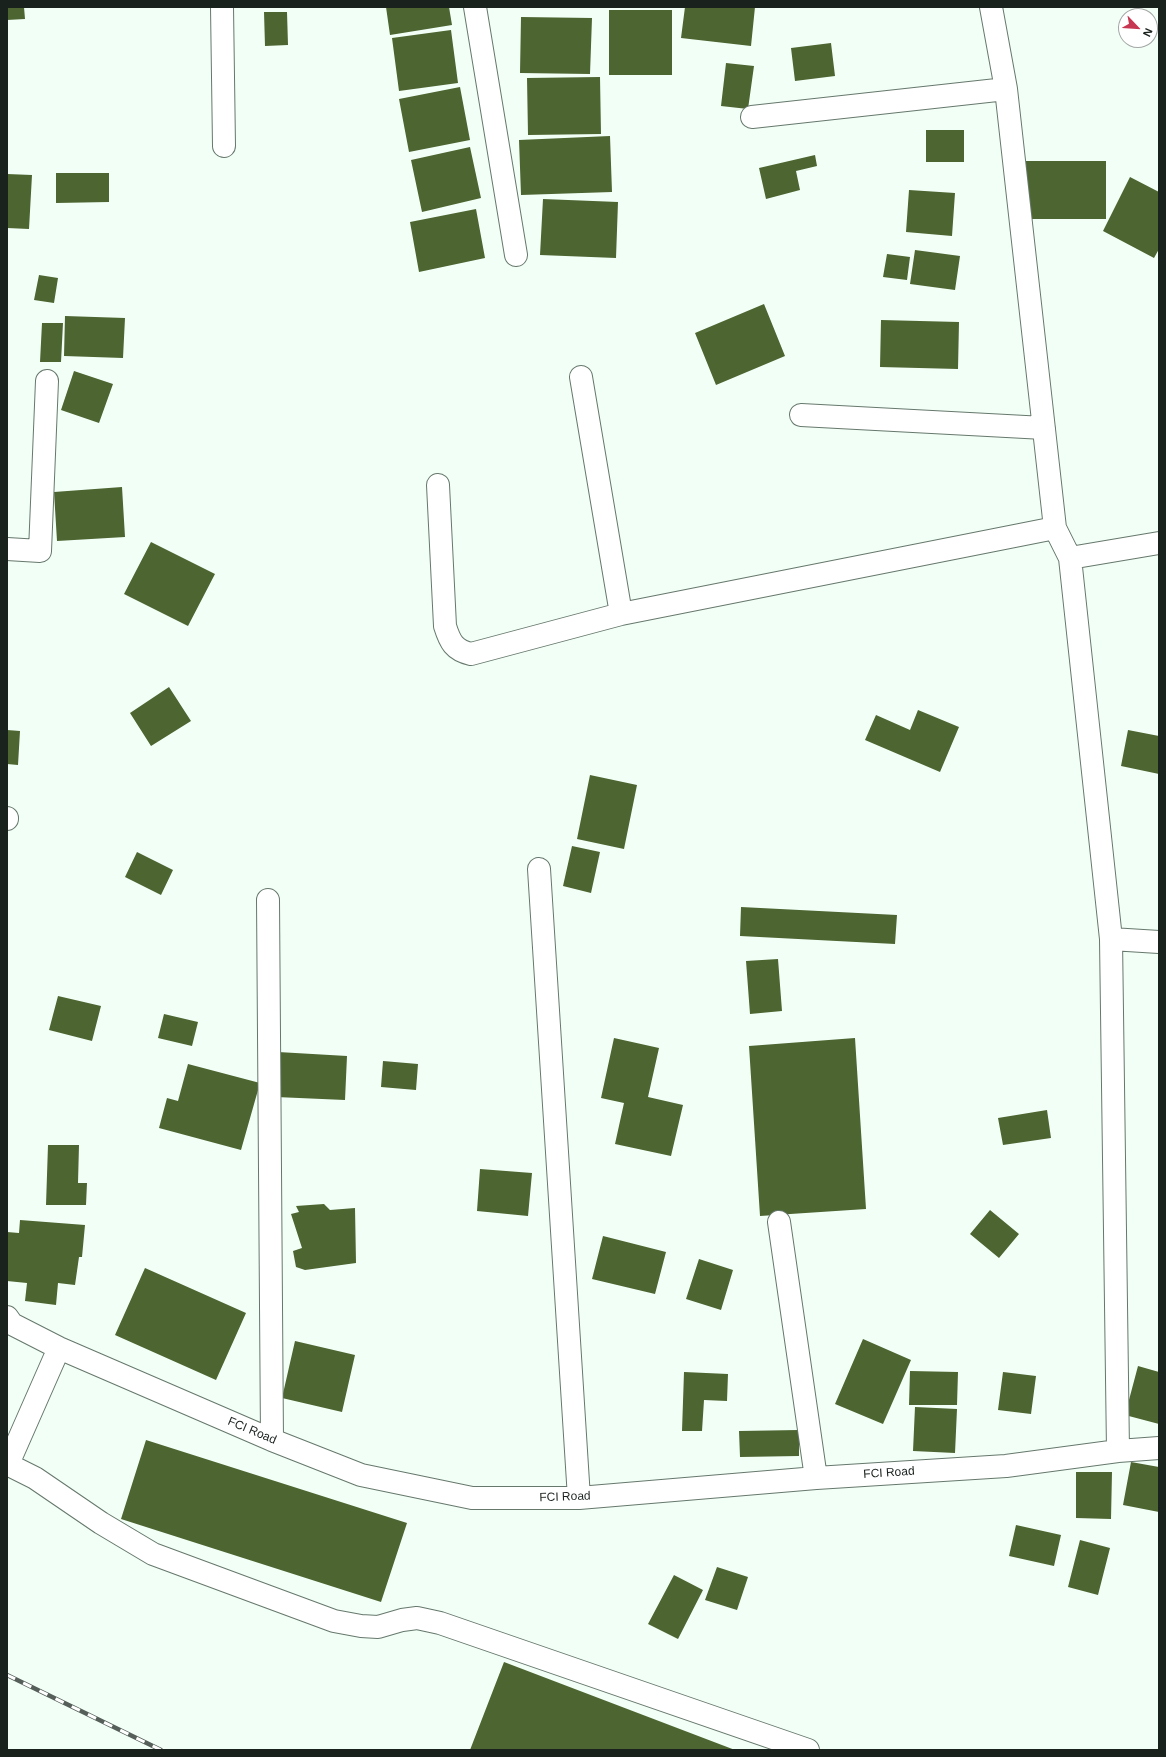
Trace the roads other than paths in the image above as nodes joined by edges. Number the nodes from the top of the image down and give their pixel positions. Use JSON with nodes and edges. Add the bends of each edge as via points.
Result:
{"nodes":[{"id":1,"x":222,"y":7,"type":"edge"},
{"id":2,"x":475,"y":7,"type":"edge"},
{"id":3,"x":992,"y":7,"type":"edge"},
{"id":4,"x":1006,"y":90,"type":"junction"},
{"id":5,"x":752,"y":117,"type":"dead end"},
{"id":6,"x":224,"y":146,"type":"dead end"},
{"id":7,"x":516,"y":255,"type":"dead end"},
{"id":8,"x":581,"y":377,"type":"dead end"},
{"id":9,"x":47,"y":381,"type":"dead end"},
{"id":10,"x":800,"y":415,"type":"dead end"},
{"id":11,"x":1044,"y":428,"type":"junction"},
{"id":12,"x":438,"y":485,"type":"dead end"},
{"id":13,"x":1055,"y":528,"type":"junction"},
{"id":14,"x":1159,"y":543,"type":"edge"},
{"id":15,"x":7,"y":548,"type":"edge"},
{"id":16,"x":1070,"y":558,"type":"junction"},
{"id":17,"x":621,"y":614,"type":"junction"},
{"id":18,"x":539,"y":868,"type":"dead end"},
{"id":19,"x":268,"y":900,"type":"dead end"},
{"id":20,"x":1111,"y":939,"type":"junction"},
{"id":21,"x":1159,"y":942,"type":"edge"},
{"id":22,"x":779,"y":1222,"type":"dead end"},
{"id":23,"x":7,"y":1317,"type":"edge"},
{"id":24,"x":59,"y":1348,"type":"junction"},
{"id":25,"x":272,"y":1440,"type":"junction"},
{"id":26,"x":1159,"y":1448,"type":"edge"},
{"id":27,"x":1118,"y":1451,"type":"junction"},
{"id":28,"x":8,"y":1464,"type":"edge"},
{"id":29,"x":816,"y":1478,"type":"junction"},
{"id":30,"x":579,"y":1498,"type":"junction"},
{"id":31,"x":808,"y":1750,"type":"edge"}],
"edges":[{"from":1,"to":6,"type":"street"},
{"from":2,"to":7,"type":"street"},
{"from":3,"to":4,"type":"street"},
{"from":4,"to":5,"type":"street"},
{"from":4,"to":11,"type":"street"},
{"from":8,"to":17,"type":"street"},
{"from":9,"to":15,"type":"street","via":[[40,551]]},
{"from":10,"to":11,"type":"street"},
{"from":11,"to":13,"type":"street"},
{"from":12,"to":17,"type":"street","via":[[445,626],[454,647],[471,654]]},
{"from":13,"to":16,"type":"street"},
{"from":13,"to":17,"type":"street"},
{"from":14,"to":16,"type":"street"},
{"from":16,"to":20,"type":"street"},
{"from":18,"to":30,"type":"street"},
{"from":19,"to":25,"type":"street"},
{"from":20,"to":21,"type":"street"},
{"from":20,"to":27,"type":"street"},
{"from":22,"to":29,"type":"street"},
{"from":23,"to":24,"type":"street","name":"FCI Road","via":[[12,1324]]},
{"from":24,"to":25,"type":"street","name":"FCI Road"},
{"from":24,"to":28,"type":"street"},
{"from":25,"to":30,"type":"street","name":"FCI Road","via":[[361,1475],[472,1498]]},
{"from":26,"to":27,"type":"street","name":"FCI Road"},
{"from":27,"to":29,"type":"street","name":"FCI Road","via":[[1006,1466]]},
{"from":28,"to":31,"type":"street","via":[[35,1478],[152,1554],[334,1621],[378,1627],[417,1618],[440,1622]]},
{"from":29,"to":30,"type":"street","name":"FCI Road"}]}
